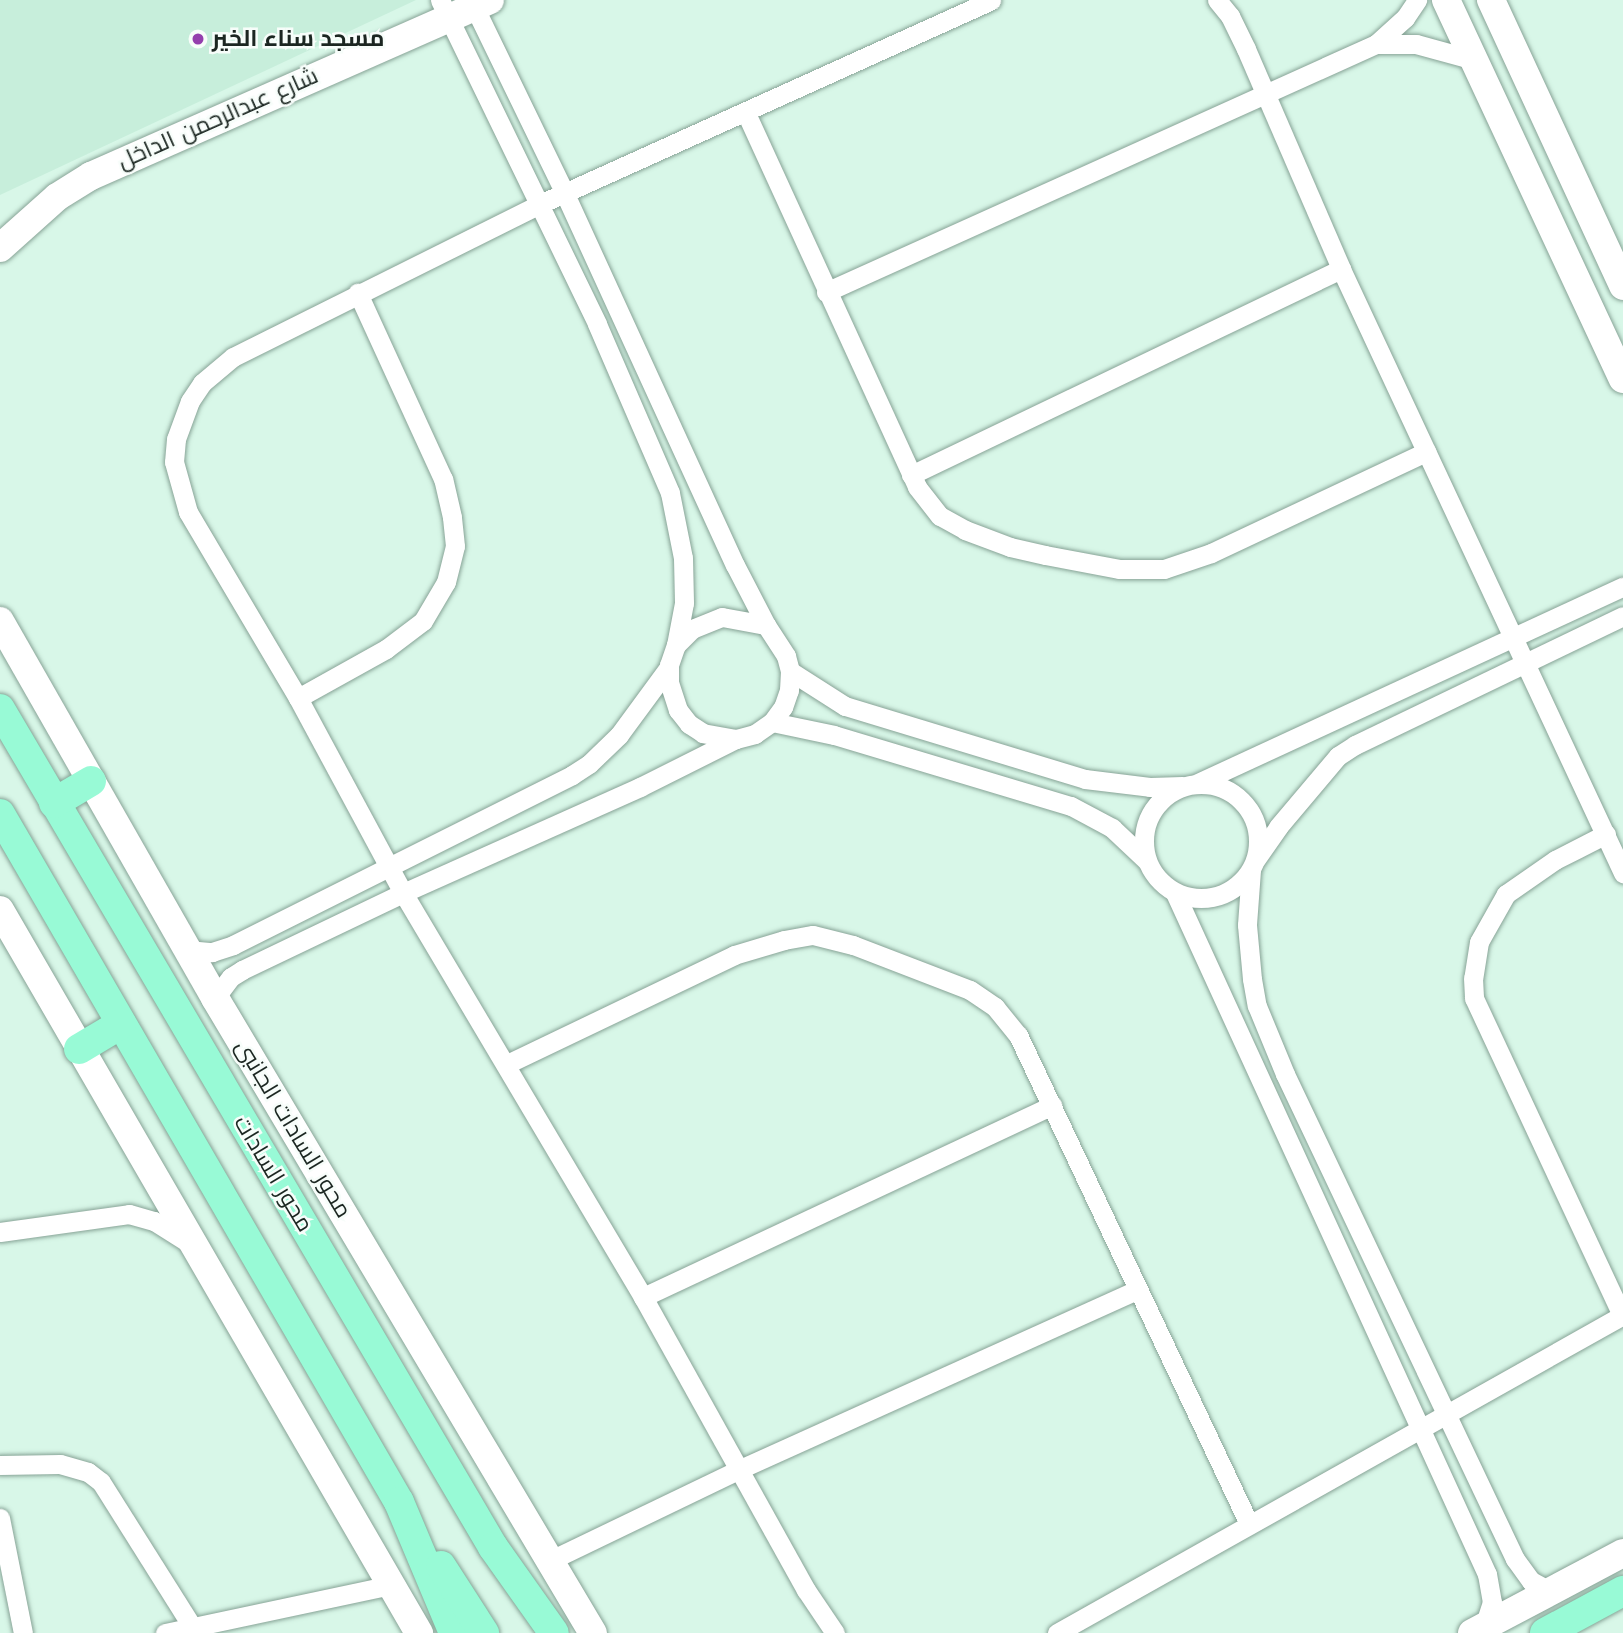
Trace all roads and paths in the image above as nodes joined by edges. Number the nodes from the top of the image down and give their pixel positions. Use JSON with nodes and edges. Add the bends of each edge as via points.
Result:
{"nodes":[{"id":1,"x":991,"y":0,"type":"edge"},
{"id":2,"x":1217,"y":0,"type":"edge"},
{"id":3,"x":1417,"y":0,"type":"edge"},
{"id":4,"x":1446,"y":0,"type":"edge"},
{"id":5,"x":1491,"y":0,"type":"edge"},
{"id":6,"x":479,"y":2,"type":"edge"},
{"id":7,"x":444,"y":9,"type":"edge"},
{"id":8,"x":1376,"y":44,"type":"junction"},
{"id":9,"x":1474,"y":60,"type":"junction"},
{"id":10,"x":1264,"y":93,"type":"junction"},
{"id":11,"x":746,"y":113,"type":"junction"},
{"id":12,"x":565,"y":194,"type":"junction"},
{"id":13,"x":540,"y":204,"type":"junction"},
{"id":14,"x":0,"y":248,"type":"edge"},
{"id":15,"x":1341,"y":269,"type":"junction"},
{"id":16,"x":1623,"y":286,"type":"edge"},
{"id":17,"x":826,"y":292,"type":"junction"},
{"id":18,"x":358,"y":293,"type":"junction"},
{"id":19,"x":1623,"y":379,"type":"edge"},
{"id":20,"x":1426,"y":452,"type":"junction"},
{"id":21,"x":911,"y":475,"type":"junction"},
{"id":22,"x":1623,"y":587,"type":"edge"},
{"id":23,"x":1623,"y":617,"type":"edge"},
{"id":24,"x":0,"y":621,"type":"edge"},
{"id":25,"x":766,"y":625,"type":"junction"},
{"id":26,"x":1513,"y":639,"type":"junction"},
{"id":27,"x":676,"y":645,"type":"junction"},
{"id":28,"x":1524,"y":663,"type":"junction"},
{"id":29,"x":669,"y":667,"type":"junction"},
{"id":30,"x":790,"y":671,"type":"junction"},
{"id":31,"x":298,"y":698,"type":"junction"},
{"id":32,"x":0,"y":709,"type":"edge"},
{"id":33,"x":772,"y":722,"type":"junction"},
{"id":34,"x":736,"y":739,"type":"junction"},
{"id":35,"x":91,"y":781,"type":"junction"},
{"id":36,"x":1190,"y":785,"type":"junction"},
{"id":37,"x":54,"y":803,"type":"junction"},
{"id":38,"x":0,"y":814,"type":"edge"},
{"id":39,"x":1606,"y":834,"type":"junction"},
{"id":40,"x":1146,"y":860,"type":"junction"},
{"id":41,"x":1254,"y":864,"type":"junction"},
{"id":42,"x":390,"y":867,"type":"junction"},
{"id":43,"x":1623,"y":873,"type":"edge"},
{"id":44,"x":403,"y":893,"type":"junction"},
{"id":45,"x":1175,"y":893,"type":"junction"},
{"id":46,"x":0,"y":910,"type":"edge"},
{"id":47,"x":187,"y":950,"type":"junction"},
{"id":48,"x":215,"y":998,"type":"junction"},
{"id":49,"x":121,"y":1024,"type":"junction"},
{"id":50,"x":79,"y":1048,"type":"junction"},
{"id":51,"x":507,"y":1064,"type":"junction"},
{"id":52,"x":1052,"y":1105,"type":"junction"},
{"id":53,"x":0,"y":1232,"type":"edge"},
{"id":54,"x":196,"y":1247,"type":"junction"},
{"id":55,"x":1137,"y":1290,"type":"junction"},
{"id":56,"x":643,"y":1297,"type":"junction"},
{"id":57,"x":1622,"y":1315,"type":"edge"},
{"id":58,"x":1446,"y":1417,"type":"junction"},
{"id":59,"x":1420,"y":1432,"type":"junction"},
{"id":60,"x":0,"y":1465,"type":"edge"},
{"id":61,"x":738,"y":1470,"type":"junction"},
{"id":62,"x":399,"y":1502,"type":"junction"},
{"id":63,"x":0,"y":1518,"type":"edge"},
{"id":64,"x":1249,"y":1524,"type":"junction"},
{"id":65,"x":494,"y":1547,"type":"junction"},
{"id":66,"x":1623,"y":1553,"type":"edge"},
{"id":67,"x":549,"y":1561,"type":"junction"},
{"id":68,"x":390,"y":1585,"type":"junction"},
{"id":69,"x":1550,"y":1591,"type":"junction"},
{"id":70,"x":1623,"y":1591,"type":"edge"},
{"id":71,"x":194,"y":1630,"type":"edge"},
{"id":72,"x":1478,"y":1630,"type":"edge"},
{"id":73,"x":23,"y":1633,"type":"edge"},
{"id":74,"x":165,"y":1633,"type":"edge"},
{"id":75,"x":419,"y":1633,"type":"edge"},
{"id":76,"x":454,"y":1633,"type":"edge"},
{"id":77,"x":484,"y":1633,"type":"edge"},
{"id":78,"x":535,"y":1633,"type":"edge"},
{"id":79,"x":554,"y":1633,"type":"edge"},
{"id":80,"x":593,"y":1633,"type":"edge"},
{"id":81,"x":835,"y":1633,"type":"edge"},
{"id":82,"x":1057,"y":1633,"type":"edge"},
{"id":83,"x":1545,"y":1633,"type":"edge"}],
"edges":[{"from":1,"to":11,"type":"street"},
{"from":2,"to":10,"type":"street","via":[[1236,29]]},
{"from":3,"to":8,"type":"street"},
{"from":4,"to":9,"type":"street"},
{"from":5,"to":16,"type":"street"},
{"from":6,"to":7,"type":"street","name":"شارع عبدالرحمن الداخل"},
{"from":6,"to":12,"type":"street"},
{"from":7,"to":13,"type":"street"},
{"from":7,"to":14,"type":"street","name":"شارع عبدالرحمن الداخل","via":[[91,176],[57,197]]},
{"from":8,"to":9,"type":"street","via":[[1416,44]]},
{"from":8,"to":10,"type":"street"},
{"from":9,"to":19,"type":"street"},
{"from":10,"to":15,"type":"street"},
{"from":10,"to":17,"type":"street"},
{"from":11,"to":12,"type":"street"},
{"from":11,"to":17,"type":"street"},
{"from":12,"to":13,"type":"street"},
{"from":12,"to":25,"type":"street","via":[[734,565]]},
{"from":13,"to":18,"type":"street"},
{"from":13,"to":27,"type":"street","via":[[670,493],[683,558],[684,603]]},
{"from":15,"to":20,"type":"street"},
{"from":15,"to":21,"type":"street"},
{"from":17,"to":21,"type":"street"},
{"from":18,"to":31,"type":"street","via":[[443,479],[455,535],[453,560],[437,603],[423,621],[386,649]]},
{"from":18,"to":31,"type":"street","via":[[233,357],[215,371],[190,401],[176,439],[176,478],[187,512]]},
{"from":20,"to":21,"type":"street","via":[[1210,553],[1152,570],[1119,569],[1045,555],[965,530],[927,503]]},
{"from":20,"to":26,"type":"street"},
{"from":22,"to":26,"type":"street"},
{"from":23,"to":28,"type":"street"},
{"from":24,"to":35,"type":"street","name":"محور السادات الجانبى"},
{"from":25,"to":27,"type":"street","via":[[722,618],[692,629]]},
{"from":25,"to":30,"type":"street"},
{"from":26,"to":28,"type":"street"},
{"from":26,"to":36,"type":"street"},
{"from":27,"to":29,"type":"street"},
{"from":28,"to":39,"type":"street"},
{"from":28,"to":41,"type":"street","via":[[1338,756],[1286,817]]},
{"from":29,"to":34,"type":"street","via":[[671,695],[689,724],[703,733]]},
{"from":29,"to":42,"type":"street","via":[[619,735],[589,764]]},
{"from":30,"to":33,"type":"street","via":[[786,698]]},
{"from":30,"to":36,"type":"street","via":[[845,706],[1085,779],[1150,787]]},
{"from":31,"to":42,"type":"street"},
{"from":32,"to":37,"type":"main road","name":"محور السادات"},
{"from":33,"to":34,"type":"street","via":[[755,734]]},
{"from":33,"to":40,"type":"street","via":[[834,735],[1071,806],[1112,828]]},
{"from":34,"to":44,"type":"street"},
{"from":35,"to":37,"type":"main road"},
{"from":35,"to":47,"type":"street","name":"محور السادات الجانبى"},
{"from":36,"to":40,"type":"street","via":[[1163,798],[1149,816],[1143,838]]},
{"from":36,"to":41,"type":"street","via":[[1228,791],[1251,813],[1257,827]]},
{"from":37,"to":65,"type":"main road","name":"محور السادات"},
{"from":38,"to":49,"type":"main road"},
{"from":39,"to":43,"type":"street"},
{"from":39,"to":57,"type":"street","via":[[1555,860],[1506,894],[1479,942],[1473,978],[1474,998]]},
{"from":40,"to":45,"type":"street","via":[[1158,879]]},
{"from":41,"to":45,"type":"street","via":[[1234,889],[1210,899]]},
{"from":41,"to":58,"type":"street","via":[[1248,952],[1257,1006]]},
{"from":42,"to":44,"type":"street"},
{"from":42,"to":47,"type":"street","via":[[222,950]]},
{"from":44,"to":48,"type":"street","via":[[242,970]]},
{"from":44,"to":51,"type":"street"},
{"from":45,"to":59,"type":"street"},
{"from":46,"to":50,"type":"street"},
{"from":47,"to":48,"type":"street","name":"محور السادات الجانبى"},
{"from":48,"to":67,"type":"street","name":"محور السادات الجانبى"},
{"from":49,"to":50,"type":"main road"},
{"from":49,"to":62,"type":"main road"},
{"from":50,"to":54,"type":"street"},
{"from":51,"to":52,"type":"street","via":[[734,955],[813,935],[936,975],[981,997],[1018,1035]]},
{"from":51,"to":56,"type":"street"},
{"from":52,"to":55,"type":"street"},
{"from":52,"to":56,"type":"street"},
{"from":53,"to":54,"type":"street","via":[[129,1214],[154,1222]]},
{"from":54,"to":68,"type":"street"},
{"from":55,"to":61,"type":"street"},
{"from":55,"to":64,"type":"street"},
{"from":56,"to":61,"type":"street"},
{"from":57,"to":58,"type":"street"},
{"from":58,"to":59,"type":"street"},
{"from":58,"to":69,"type":"street","via":[[1515,1559],[1531,1581]]},
{"from":59,"to":64,"type":"street"},
{"from":59,"to":72,"type":"street","via":[[1486,1574],[1492,1602]]},
{"from":60,"to":71,"type":"street","via":[[60,1464],[88,1472],[101,1482]]},
{"from":61,"to":67,"type":"street"},
{"from":61,"to":81,"type":"street"},
{"from":62,"to":76,"type":"main road"},
{"from":62,"to":77,"type":"main road"},
{"from":63,"to":73,"type":"street"},
{"from":64,"to":82,"type":"street"},
{"from":65,"to":78,"type":"main road"},
{"from":65,"to":79,"type":"main road","name":"محور السادات"},
{"from":66,"to":69,"type":"street"},
{"from":67,"to":80,"type":"street","name":"محور السادات الجانبى"},
{"from":68,"to":71,"type":"street"},
{"from":68,"to":75,"type":"street"},
{"from":69,"to":72,"type":"street"},
{"from":70,"to":83,"type":"main road"},
{"from":71,"to":74,"type":"street"}]}
